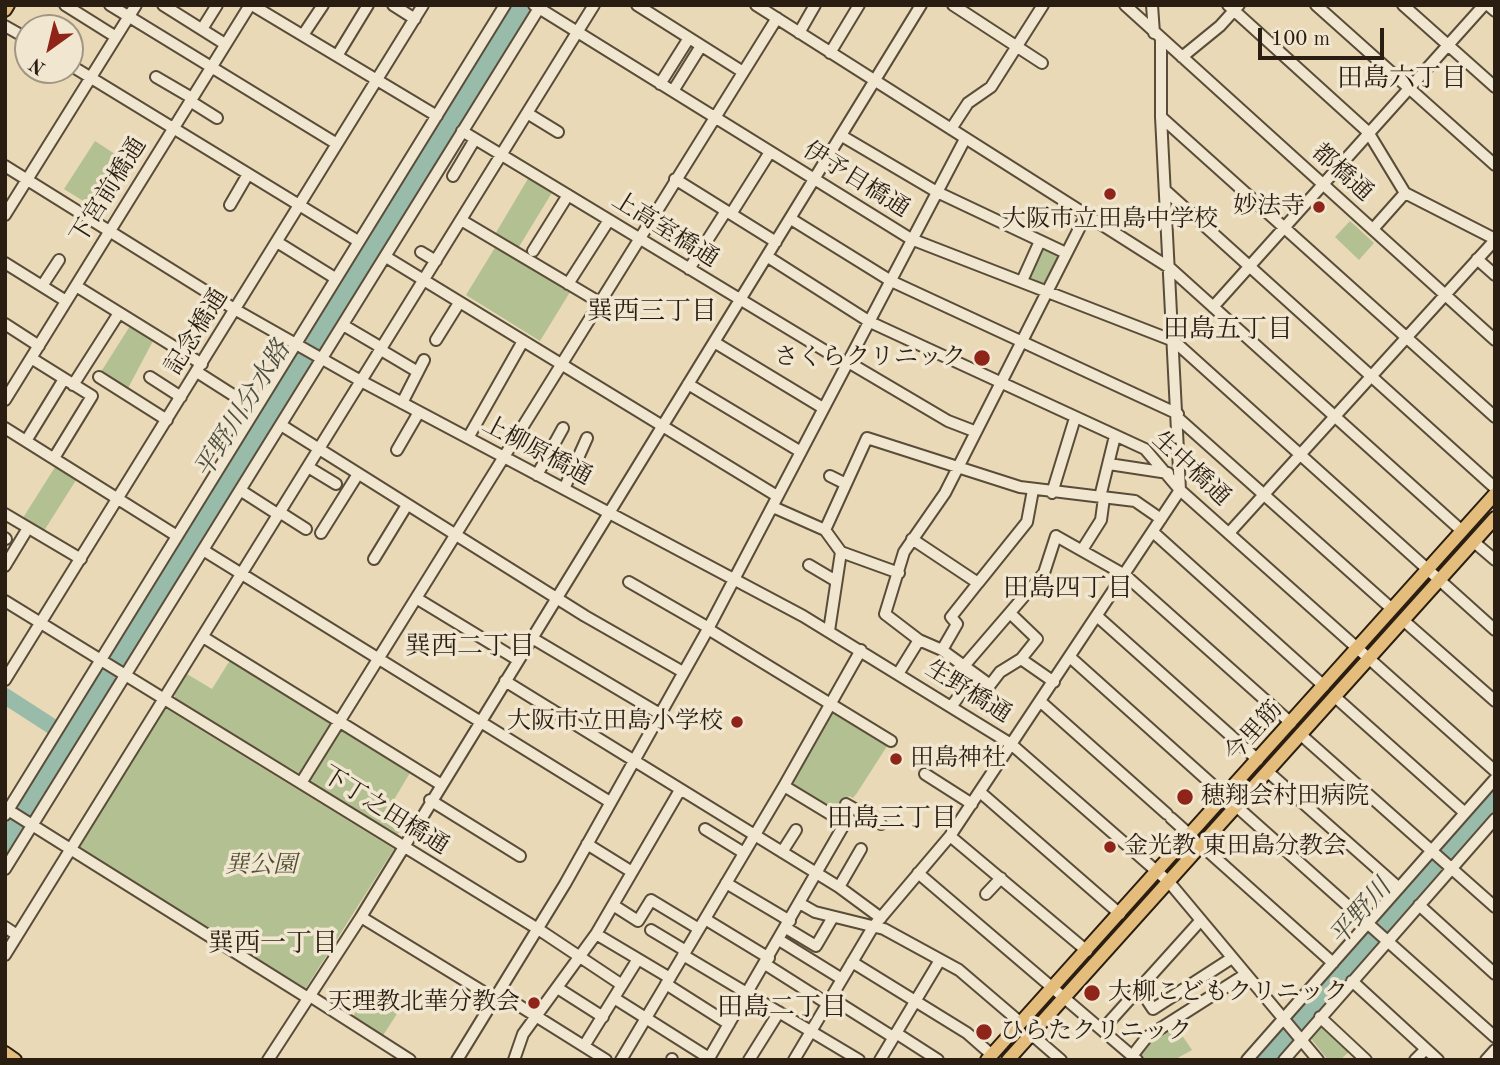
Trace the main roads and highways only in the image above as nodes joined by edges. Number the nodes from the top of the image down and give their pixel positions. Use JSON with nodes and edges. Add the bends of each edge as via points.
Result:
{"nodes":[{"id":1,"x":8,"y":5,"type":"edge"},
{"id":2,"x":5,"y":10,"type":"edge"},
{"id":3,"x":1495,"y":494,"type":"edge"},
{"id":4,"x":1495,"y":518,"type":"edge"},
{"id":5,"x":5,"y":1053,"type":"edge"},
{"id":6,"x":990,"y":1057,"type":"edge"},
{"id":7,"x":15,"y":1060,"type":"edge"},
{"id":8,"x":1008,"y":1060,"type":"edge"}],
"edges":[{"from":1,"to":2,"type":"main road"},
{"from":3,"to":6,"type":"main road","name":"今里筋"},
{"from":4,"to":8,"type":"main road","name":"今里筋"},
{"from":5,"to":7,"type":"main road"}]}
